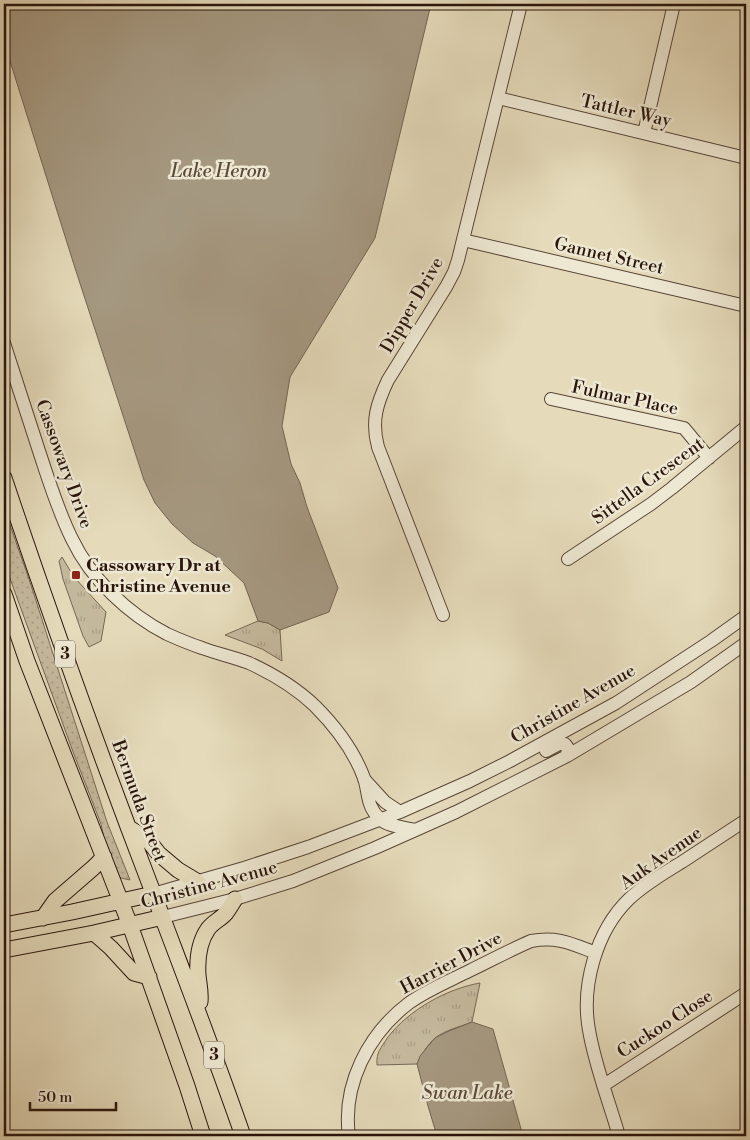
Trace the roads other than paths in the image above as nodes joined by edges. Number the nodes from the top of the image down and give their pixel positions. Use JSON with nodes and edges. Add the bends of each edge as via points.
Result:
{"nodes":[{"id":1,"x":521,"y":4,"type":"edge"},
{"id":2,"x":674,"y":4,"type":"edge"},
{"id":3,"x":498,"y":98,"type":"junction"},
{"id":4,"x":644,"y":133,"type":"junction"},
{"id":5,"x":746,"y":158,"type":"edge"},
{"id":6,"x":463,"y":240,"type":"junction"},
{"id":7,"x":746,"y":306,"type":"edge"},
{"id":8,"x":4,"y":343,"type":"edge"},
{"id":9,"x":551,"y":399,"type":"dead end"},
{"id":10,"x":746,"y":428,"type":"edge"},
{"id":11,"x":709,"y":458,"type":"junction"},
{"id":12,"x":4,"y":478,"type":"edge"},
{"id":13,"x":568,"y":559,"type":"dead end"},
{"id":14,"x":4,"y":594,"type":"edge"},
{"id":15,"x":443,"y":615,"type":"dead end"},
{"id":16,"x":746,"y":616,"type":"edge"},
{"id":17,"x":732,"y":626,"type":"junction"},
{"id":18,"x":746,"y":643,"type":"edge"},
{"id":19,"x":567,"y":756,"type":"junction"},
{"id":20,"x":510,"y":761,"type":"junction"},
{"id":21,"x":364,"y":779,"type":"junction"},
{"id":22,"x":400,"y":812,"type":"junction"},
{"id":23,"x":381,"y":820,"type":"junction"},
{"id":24,"x":746,"y":820,"type":"edge"},
{"id":25,"x":129,"y":828,"type":"junction"},
{"id":26,"x":415,"y":830,"type":"junction"},
{"id":27,"x":104,"y":857,"type":"junction"},
{"id":28,"x":198,"y":882,"type":"junction"},
{"id":29,"x":154,"y":894,"type":"junction"},
{"id":30,"x":235,"y":900,"type":"junction"},
{"id":31,"x":122,"y":902,"type":"junction"},
{"id":32,"x":43,"y":918,"type":"junction"},
{"id":33,"x":163,"y":918,"type":"junction"},
{"id":34,"x":4,"y":925,"type":"edge"},
{"id":35,"x":130,"y":925,"type":"junction"},
{"id":36,"x":94,"y":933,"type":"junction"},
{"id":37,"x":4,"y":950,"type":"edge"},
{"id":38,"x":596,"y":953,"type":"junction"},
{"id":39,"x":149,"y":976,"type":"junction"},
{"id":40,"x":746,"y":993,"type":"edge"},
{"id":41,"x":199,"y":1012,"type":"junction"},
{"id":42,"x":604,"y":1084,"type":"junction"},
{"id":43,"x":203,"y":1136,"type":"edge"},
{"id":44,"x":243,"y":1136,"type":"edge"},
{"id":45,"x":348,"y":1136,"type":"edge"},
{"id":46,"x":619,"y":1136,"type":"edge"}],
"edges":[{"from":1,"to":3,"type":"street","name":"Dipper Drive"},
{"from":2,"to":4,"type":"street"},
{"from":3,"to":4,"type":"street","name":"Tattler Way"},
{"from":3,"to":6,"type":"street","name":"Dipper Drive"},
{"from":4,"to":5,"type":"street","name":"Tattler Way"},
{"from":6,"to":7,"type":"street","name":"Gannet Street"},
{"from":6,"to":15,"type":"street","name":"Dipper Drive","via":[[454,272],[381,394],[375,423],[381,455]]},
{"from":8,"to":21,"type":"street","name":"Cassowary Drive","via":[[67,528],[99,579],[126,606],[154,626],[190,644],[248,663],[300,693],[321,712],[343,740]]},
{"from":9,"to":11,"type":"street","name":"Fulmar Place","via":[[684,428]]},
{"from":10,"to":11,"type":"street","name":"Sittella Crescent"},
{"from":11,"to":13,"type":"street","name":"Sittella Crescent","via":[[651,504]]},
{"from":12,"to":25,"type":"main road","name":"Bermuda Street","number":"3"},
{"from":14,"to":27,"type":"main road","number":"3"},
{"from":16,"to":17,"type":"street","name":"Christine Avenue"},
{"from":17,"to":18,"type":"street"},
{"from":17,"to":20,"type":"street","name":"Christine Avenue","via":[[616,703]]},
{"from":18,"to":19,"type":"street","name":"Christine Avenue","via":[[691,682]]},
{"from":19,"to":20,"type":"street","via":[[566,744],[558,744],[532,757]]},
{"from":19,"to":26,"type":"street","name":"Christine Avenue"},
{"from":20,"to":22,"type":"street","name":"Christine Avenue"},
{"from":21,"to":22,"type":"street","name":"Cassowary Drive","via":[[385,802]]},
{"from":21,"to":23,"type":"street","name":"Cassowary Drive","via":[[371,807]]},
{"from":22,"to":23,"type":"street","name":"Christine Avenue"},
{"from":23,"to":26,"type":"street"},
{"from":23,"to":28,"type":"street","name":"Christine Avenue"},
{"from":24,"to":38,"type":"street","name":"Auk Avenue","via":[[628,900],[606,931]]},
{"from":25,"to":28,"type":"main road","via":[[147,839],[178,870]]},
{"from":25,"to":29,"type":"main road","name":"Bermuda Street","number":"3"},
{"from":26,"to":30,"type":"street","name":"Christine Avenue","via":[[293,881]]},
{"from":27,"to":31,"type":"main road","number":"3"},
{"from":27,"to":32,"type":"main road","via":[[55,901]]},
{"from":28,"to":29,"type":"street","name":"Christine Avenue"},
{"from":29,"to":31,"type":"main road","name":"Christine Avenue"},
{"from":29,"to":33,"type":"main road","name":"Bermuda Street","number":"3"},
{"from":30,"to":33,"type":"street","name":"Christine Avenue"},
{"from":30,"to":41,"type":"main road","via":[[208,930],[201,943]]},
{"from":31,"to":32,"type":"main road","name":"Christine Avenue"},
{"from":31,"to":35,"type":"main road","number":"3"},
{"from":32,"to":34,"type":"main road","name":"Christine Avenue"},
{"from":33,"to":35,"type":"main road","name":"Christine Avenue"},
{"from":33,"to":41,"type":"main road","name":"Bermuda Street","number":"3"},
{"from":35,"to":36,"type":"main road","name":"Christine Avenue"},
{"from":35,"to":39,"type":"main road","number":"3"},
{"from":36,"to":37,"type":"main road","name":"Christine Avenue"},
{"from":36,"to":39,"type":"main road","via":[[134,973]]},
{"from":38,"to":42,"type":"street","name":"Auk Avenue","via":[[589,979],[587,1012]]},
{"from":38,"to":45,"type":"street","name":"Harrier Drive","via":[[560,940],[532,941],[410,1002],[384,1025],[354,1076]]},
{"from":39,"to":43,"type":"main road","number":"3"},
{"from":40,"to":42,"type":"street","name":"Cuckoo Close"},
{"from":41,"to":44,"type":"main road","name":"Bermuda Street","number":"3"},
{"from":42,"to":46,"type":"street","name":"Auk Avenue"}]}
